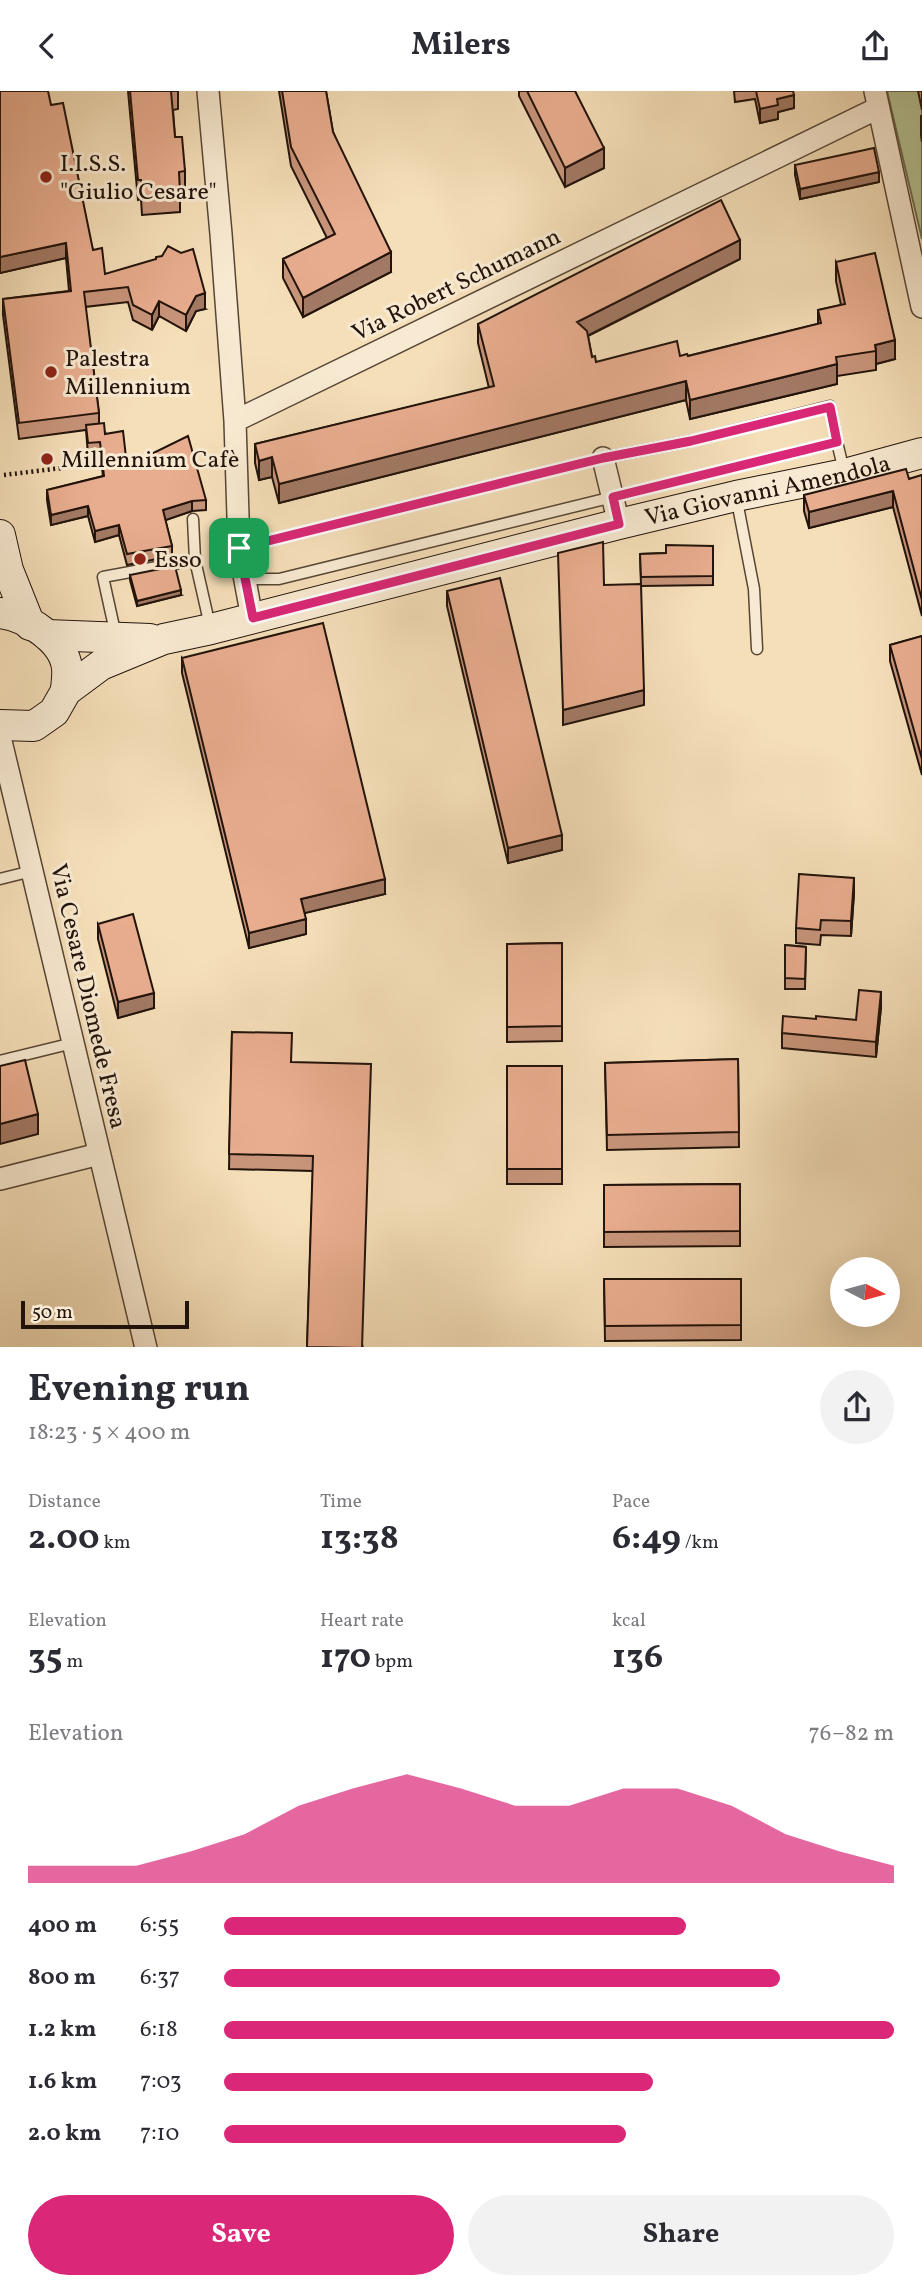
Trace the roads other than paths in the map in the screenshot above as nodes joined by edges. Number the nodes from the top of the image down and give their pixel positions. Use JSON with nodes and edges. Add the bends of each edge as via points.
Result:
{"nodes":[{"id":1,"x":208,"y":91,"type":"edge"},
{"id":2,"x":876,"y":100,"type":"edge"},
{"id":3,"x":922,"y":307,"type":"edge"},
{"id":4,"x":234,"y":421,"type":"junction"},
{"id":5,"x":837,"y":442,"type":"junction"},
{"id":6,"x":922,"y":453,"type":"edge"},
{"id":7,"x":603,"y":458,"type":"junction"},
{"id":8,"x":845,"y":474,"type":"junction"},
{"id":9,"x":736,"y":496,"type":"junction"},
{"id":10,"x":616,"y":510,"type":"junction"},
{"id":11,"x":193,"y":520,"type":"dead end"},
{"id":12,"x":0,"y":535,"type":"edge"},
{"id":13,"x":239,"y":548,"type":"junction"},
{"id":14,"x":195,"y":560,"type":"junction"},
{"id":15,"x":244,"y":579,"type":"junction"},
{"id":16,"x":0,"y":613,"type":"edge"},
{"id":17,"x":253,"y":618,"type":"junction"},
{"id":18,"x":211,"y":629,"type":"junction"},
{"id":19,"x":39,"y":630,"type":"junction"},
{"id":20,"x":117,"y":639,"type":"junction"},
{"id":21,"x":164,"y":639,"type":"junction"},
{"id":22,"x":757,"y":649,"type":"dead end"},
{"id":23,"x":66,"y":691,"type":"junction"},
{"id":24,"x":0,"y":725,"type":"edge"},
{"id":25,"x":0,"y":737,"type":"edge"},
{"id":26,"x":32,"y":871,"type":"junction"},
{"id":27,"x":0,"y":879,"type":"edge"},
{"id":28,"x":73,"y":1042,"type":"junction"},
{"id":29,"x":0,"y":1061,"type":"edge"},
{"id":30,"x":99,"y":1154,"type":"junction"},
{"id":31,"x":0,"y":1179,"type":"edge"},
{"id":32,"x":146,"y":1347,"type":"edge"}],
"edges":[{"from":1,"to":4,"type":"street"},
{"from":2,"to":3,"type":"street"},
{"from":2,"to":4,"type":"street","name":"Via Robert Schumann"},
{"from":4,"to":13,"type":"street"},
{"from":5,"to":7,"type":"lane","via":[[830,407]]},
{"from":5,"to":8,"type":"lane"},
{"from":5,"to":10,"type":"lane"},
{"from":6,"to":8,"type":"main road","name":"Via Giovanni Amendola"},
{"from":7,"to":10,"type":"street"},
{"from":7,"to":13,"type":"lane"},
{"from":8,"to":9,"type":"main road","name":"Via Giovanni Amendola"},
{"from":9,"to":10,"type":"main road","name":"Via Giovanni Amendola"},
{"from":9,"to":22,"type":"lane","via":[[754,589]]},
{"from":10,"to":15,"type":"lane","via":[[279,579]]},
{"from":10,"to":17,"type":"main road","name":"Via Giovanni Amendola"},
{"from":11,"to":14,"type":"lane"},
{"from":12,"to":19,"type":"main road","via":[[8,570]]},
{"from":13,"to":15,"type":"street"},
{"from":14,"to":18,"type":"lane"},
{"from":14,"to":20,"type":"lane","via":[[103,577]]},
{"from":15,"to":17,"type":"street"},
{"from":16,"to":19,"type":"main road","name":"Via Giovanni Amendola"},
{"from":17,"to":18,"type":"main road","name":"Via Giovanni Amendola"},
{"from":18,"to":21,"type":"main road","name":"Via Giovanni Amendola"},
{"from":19,"to":20,"type":"main road","name":"Via Giovanni Amendola"},
{"from":19,"to":23,"type":"main road","via":[[60,649],[67,667]]},
{"from":20,"to":21,"type":"main road","name":"Via Giovanni Amendola"},
{"from":21,"to":23,"type":"main road","name":"Via Giovanni Amendola","via":[[101,665]]},
{"from":23,"to":24,"type":"main road","name":"Via Giovanni Amendola","via":[[54,712],[34,726]]},
{"from":25,"to":26,"type":"street","name":"Via Cesare Diomede Fresa"},
{"from":26,"to":27,"type":"lane"},
{"from":26,"to":28,"type":"street","name":"Via Cesare Diomede Fresa"},
{"from":28,"to":29,"type":"lane"},
{"from":28,"to":30,"type":"street","name":"Via Cesare Diomede Fresa"},
{"from":30,"to":31,"type":"street"},
{"from":30,"to":32,"type":"street","name":"Via Cesare Diomede Fresa"}]}
